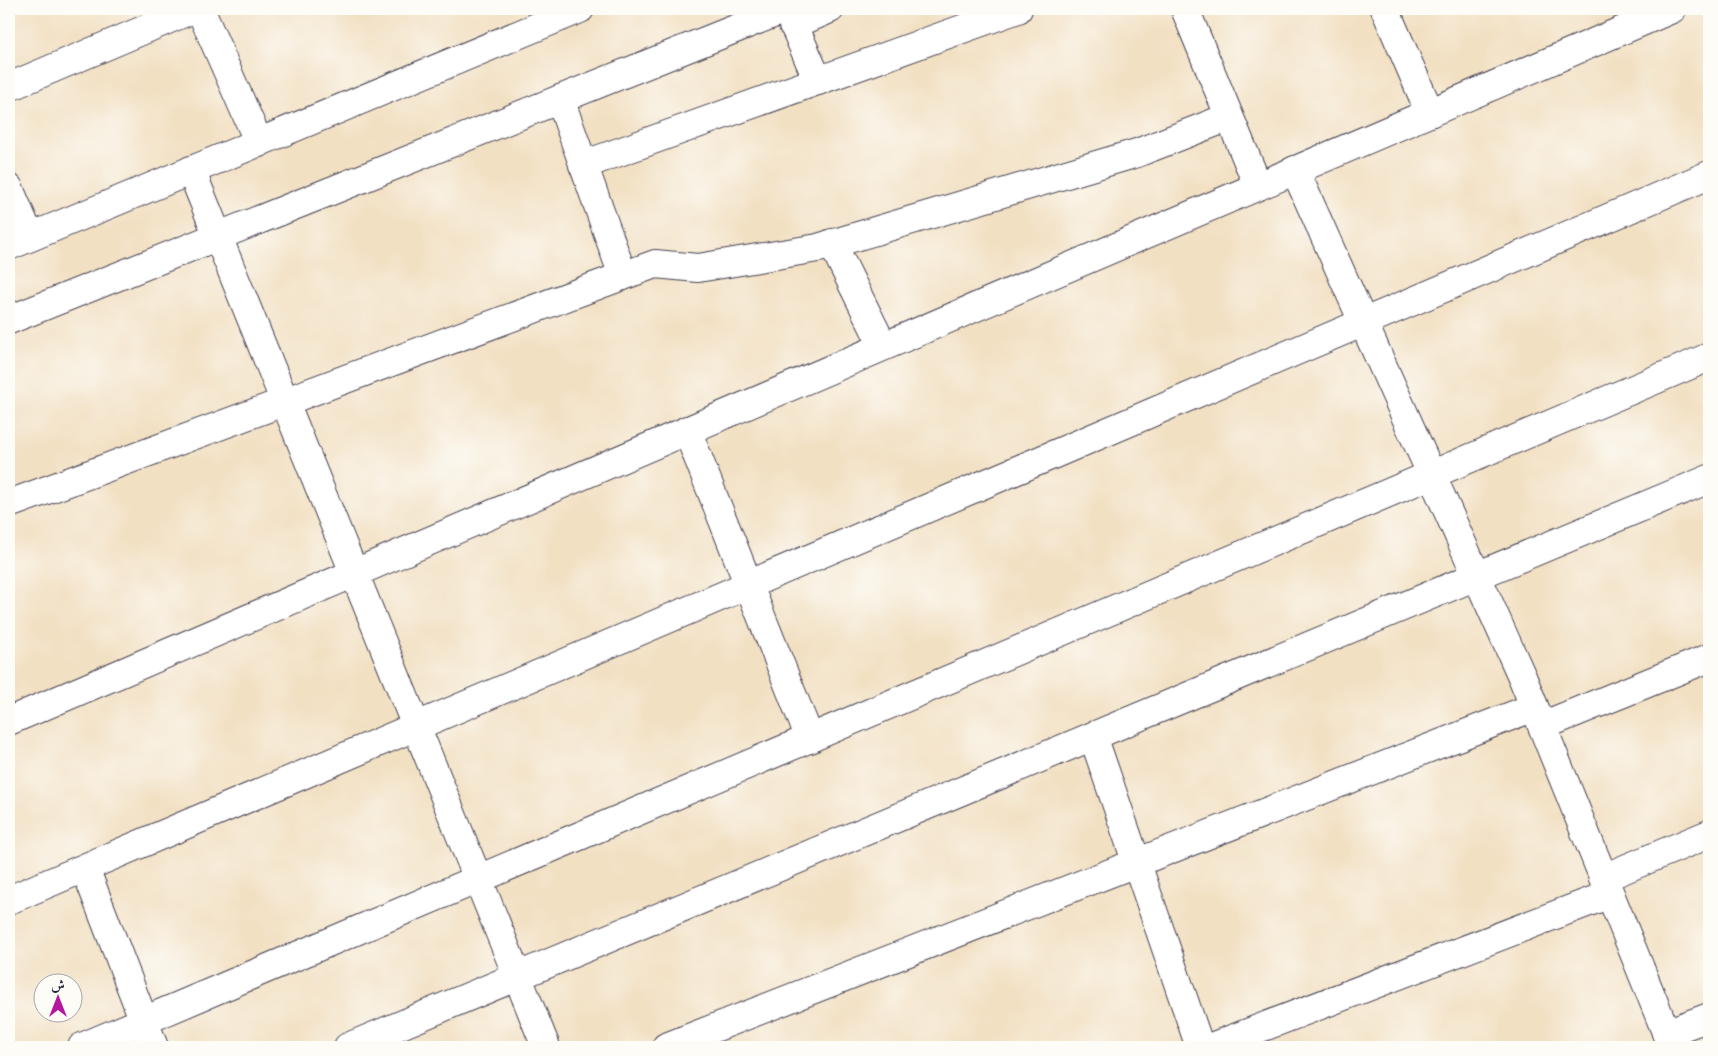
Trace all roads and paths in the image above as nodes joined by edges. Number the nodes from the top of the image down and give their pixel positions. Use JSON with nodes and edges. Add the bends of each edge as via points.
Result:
{"nodes":[{"id":1,"x":193,"y":9,"type":"edge"},
{"id":2,"x":200,"y":9,"type":"edge"},
{"id":3,"x":580,"y":9,"type":"edge"},
{"id":4,"x":830,"y":9,"type":"edge"},
{"id":5,"x":1018,"y":9,"type":"edge"},
{"id":6,"x":1185,"y":9,"type":"edge"},
{"id":7,"x":1385,"y":9,"type":"edge"},
{"id":8,"x":1672,"y":9,"type":"edge"},
{"id":9,"x":788,"y":14,"type":"edge"},
{"id":10,"x":818,"y":81,"type":"junction"},
{"id":11,"x":9,"y":87,"type":"edge"},
{"id":12,"x":560,"y":99,"type":"junction"},
{"id":13,"x":1430,"y":112,"type":"junction"},
{"id":14,"x":1229,"y":117,"type":"junction"},
{"id":15,"x":259,"y":143,"type":"junction"},
{"id":16,"x":583,"y":165,"type":"junction"},
{"id":17,"x":191,"y":170,"type":"junction"},
{"id":18,"x":1295,"y":170,"type":"junction"},
{"id":19,"x":1709,"y":175,"type":"edge"},
{"id":20,"x":1258,"y":186,"type":"junction"},
{"id":21,"x":9,"y":188,"type":"edge"},
{"id":22,"x":218,"y":237,"type":"junction"},
{"id":23,"x":20,"y":242,"type":"edge"},
{"id":24,"x":832,"y":243,"type":"junction"},
{"id":25,"x":623,"y":276,"type":"junction"},
{"id":26,"x":9,"y":320,"type":"edge"},
{"id":27,"x":1364,"y":323,"type":"junction"},
{"id":28,"x":884,"y":346,"type":"junction"},
{"id":29,"x":1709,"y":357,"type":"edge"},
{"id":30,"x":284,"y":402,"type":"junction"},
{"id":31,"x":687,"y":430,"type":"junction"},
{"id":32,"x":1432,"y":475,"type":"junction"},
{"id":33,"x":1709,"y":479,"type":"edge"},
{"id":34,"x":9,"y":504,"type":"edge"},
{"id":35,"x":354,"y":573,"type":"junction"},
{"id":36,"x":1476,"y":576,"type":"junction"},
{"id":37,"x":749,"y":584,"type":"junction"},
{"id":38,"x":1709,"y":658,"type":"edge"},
{"id":39,"x":1538,"y":716,"type":"junction"},
{"id":40,"x":9,"y":721,"type":"edge"},
{"id":41,"x":416,"y":726,"type":"junction"},
{"id":42,"x":1093,"y":736,"type":"junction"},
{"id":43,"x":810,"y":739,"type":"junction"},
{"id":44,"x":1709,"y":834,"type":"edge"},
{"id":45,"x":1136,"y":863,"type":"junction"},
{"id":46,"x":84,"y":868,"type":"junction"},
{"id":47,"x":478,"y":880,"type":"junction"},
{"id":48,"x":1606,"y":886,"type":"junction"},
{"id":49,"x":9,"y":900,"type":"edge"},
{"id":50,"x":517,"y":977,"type":"junction"},
{"id":51,"x":1709,"y":1017,"type":"edge"},
{"id":52,"x":144,"y":1021,"type":"junction"},
{"id":53,"x":1669,"y":1040,"type":"edge"},
{"id":54,"x":82,"y":1047,"type":"edge"},
{"id":55,"x":154,"y":1047,"type":"edge"},
{"id":56,"x":348,"y":1047,"type":"edge"},
{"id":57,"x":546,"y":1047,"type":"edge"},
{"id":58,"x":666,"y":1047,"type":"edge"},
{"id":59,"x":1200,"y":1047,"type":"edge"},
{"id":60,"x":1211,"y":1047,"type":"edge"}],
"edges":[{"from":1,"to":11,"type":"street"},
{"from":2,"to":15,"type":"street"},
{"from":3,"to":15,"type":"street"},
{"from":4,"to":9,"type":"street"},
{"from":5,"to":10,"type":"street"},
{"from":6,"to":14,"type":"street"},
{"from":7,"to":13,"type":"street"},
{"from":8,"to":13,"type":"street"},
{"from":9,"to":10,"type":"street"},
{"from":9,"to":12,"type":"street"},
{"from":10,"to":16,"type":"street"},
{"from":12,"to":16,"type":"street"},
{"from":12,"to":22,"type":"street"},
{"from":13,"to":18,"type":"street"},
{"from":14,"to":20,"type":"street"},
{"from":14,"to":24,"type":"street","via":[[1137,153]]},
{"from":15,"to":17,"type":"street"},
{"from":16,"to":25,"type":"street"},
{"from":17,"to":22,"type":"street"},
{"from":17,"to":23,"type":"street"},
{"from":18,"to":20,"type":"street"},
{"from":18,"to":27,"type":"street"},
{"from":19,"to":27,"type":"street"},
{"from":20,"to":28,"type":"street"},
{"from":21,"to":23,"type":"street"},
{"from":22,"to":26,"type":"street"},
{"from":22,"to":30,"type":"street"},
{"from":24,"to":25,"type":"street","via":[[698,268],[655,264]]},
{"from":24,"to":28,"type":"street"},
{"from":25,"to":30,"type":"street"},
{"from":27,"to":32,"type":"street"},
{"from":27,"to":37,"type":"street"},
{"from":28,"to":31,"type":"street"},
{"from":29,"to":32,"type":"street"},
{"from":30,"to":34,"type":"street"},
{"from":30,"to":35,"type":"street"},
{"from":31,"to":35,"type":"street"},
{"from":31,"to":37,"type":"street"},
{"from":32,"to":36,"type":"street"},
{"from":32,"to":43,"type":"street"},
{"from":33,"to":36,"type":"street"},
{"from":35,"to":40,"type":"street"},
{"from":35,"to":41,"type":"street"},
{"from":36,"to":39,"type":"street"},
{"from":36,"to":42,"type":"street"},
{"from":37,"to":41,"type":"street"},
{"from":37,"to":43,"type":"street"},
{"from":38,"to":39,"type":"street"},
{"from":39,"to":45,"type":"street"},
{"from":39,"to":48,"type":"street"},
{"from":41,"to":46,"type":"street"},
{"from":41,"to":47,"type":"street"},
{"from":42,"to":45,"type":"street"},
{"from":42,"to":50,"type":"street"},
{"from":43,"to":47,"type":"street"},
{"from":44,"to":48,"type":"street"},
{"from":45,"to":58,"type":"street"},
{"from":45,"to":59,"type":"street"},
{"from":46,"to":49,"type":"street"},
{"from":46,"to":52,"type":"street"},
{"from":47,"to":50,"type":"street"},
{"from":47,"to":52,"type":"street"},
{"from":48,"to":53,"type":"street"},
{"from":48,"to":60,"type":"street"},
{"from":50,"to":56,"type":"street"},
{"from":50,"to":57,"type":"street"},
{"from":51,"to":53,"type":"street"},
{"from":52,"to":54,"type":"street"},
{"from":52,"to":55,"type":"street"}]}
